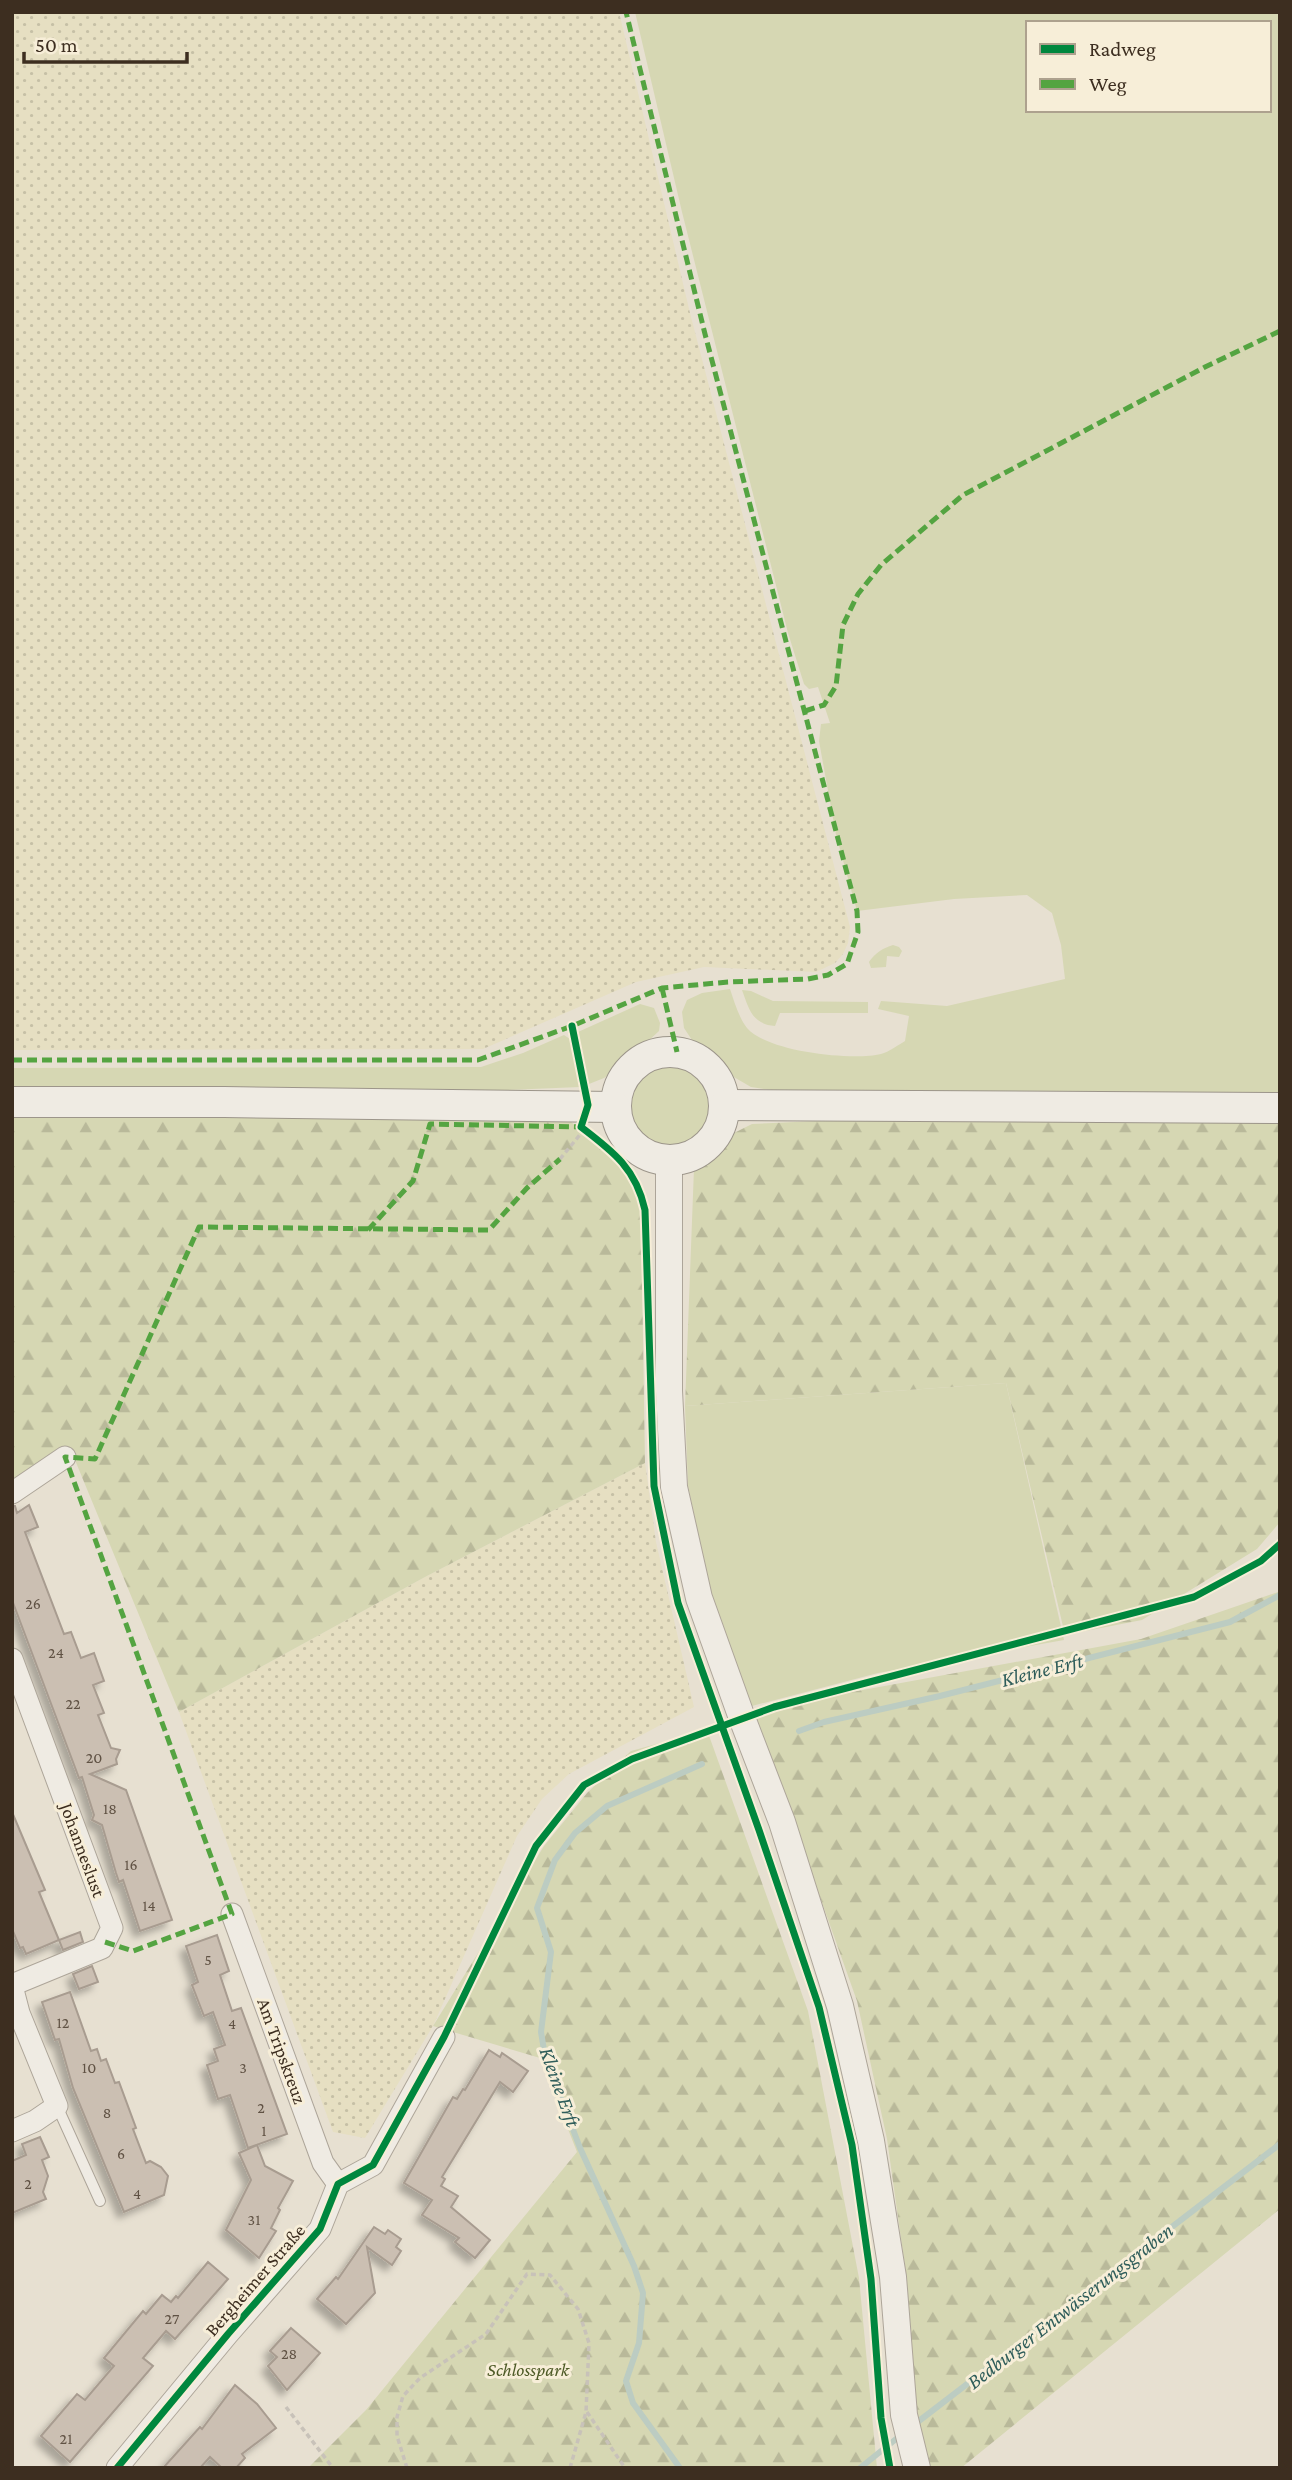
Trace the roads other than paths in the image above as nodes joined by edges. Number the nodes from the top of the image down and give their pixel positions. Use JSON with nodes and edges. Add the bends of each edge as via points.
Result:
{"nodes":[{"id":1,"x":12,"y":1102,"type":"edge"},
{"id":2,"x":725,"y":1105,"type":"junction"},
{"id":3,"x":615,"y":1107,"type":"junction"},
{"id":4,"x":1280,"y":1108,"type":"edge"},
{"id":5,"x":669,"y":1161,"type":"junction"},
{"id":6,"x":65,"y":1457,"type":"dead end"},
{"id":7,"x":12,"y":1493,"type":"edge"},
{"id":8,"x":12,"y":1660,"type":"edge"},
{"id":9,"x":232,"y":1914,"type":"dead end"},
{"id":10,"x":12,"y":1986,"type":"edge"},
{"id":11,"x":444,"y":2037,"type":"dead end"},
{"id":12,"x":57,"y":2106,"type":"junction"},
{"id":13,"x":12,"y":2131,"type":"edge"},
{"id":14,"x":338,"y":2184,"type":"junction"},
{"id":15,"x":100,"y":2201,"type":"dead end"},
{"id":16,"x":117,"y":2468,"type":"edge"},
{"id":17,"x":917,"y":2468,"type":"edge"}],
"edges":[{"from":1,"to":3,"type":"main road"},
{"from":2,"to":3,"type":"main road","via":[[713,1072],[698,1059],[669,1052],[643,1058],[627,1072]]},
{"from":2,"to":4,"type":"main road"},
{"from":2,"to":5,"type":"main road","via":[[720,1129],[704,1149],[683,1160]]},
{"from":3,"to":5,"type":"main road","via":[[629,1142],[638,1151]]},
{"from":5,"to":17,"type":"street","via":[[669,1391],[674,1486],[699,1598],[782,1822],[840,2006],[871,2141],[893,2277],[904,2415]]},
{"from":6,"to":7,"type":"street"},
{"from":8,"to":10,"type":"street","name":"Johanneslust","via":[[112,1928],[102,1948]]},
{"from":9,"to":14,"type":"street","name":"Am Tripskreuz","via":[[323,2162]]},
{"from":10,"to":12,"type":"street","name":"Johanneslust"},
{"from":11,"to":14,"type":"street","via":[[373,2165]]},
{"from":12,"to":13,"type":"street"},
{"from":12,"to":15,"type":"lane","name":"Johanneslust"},
{"from":14,"to":16,"type":"street","name":"Bergheimer Straße","via":[[320,2229]]}]}
